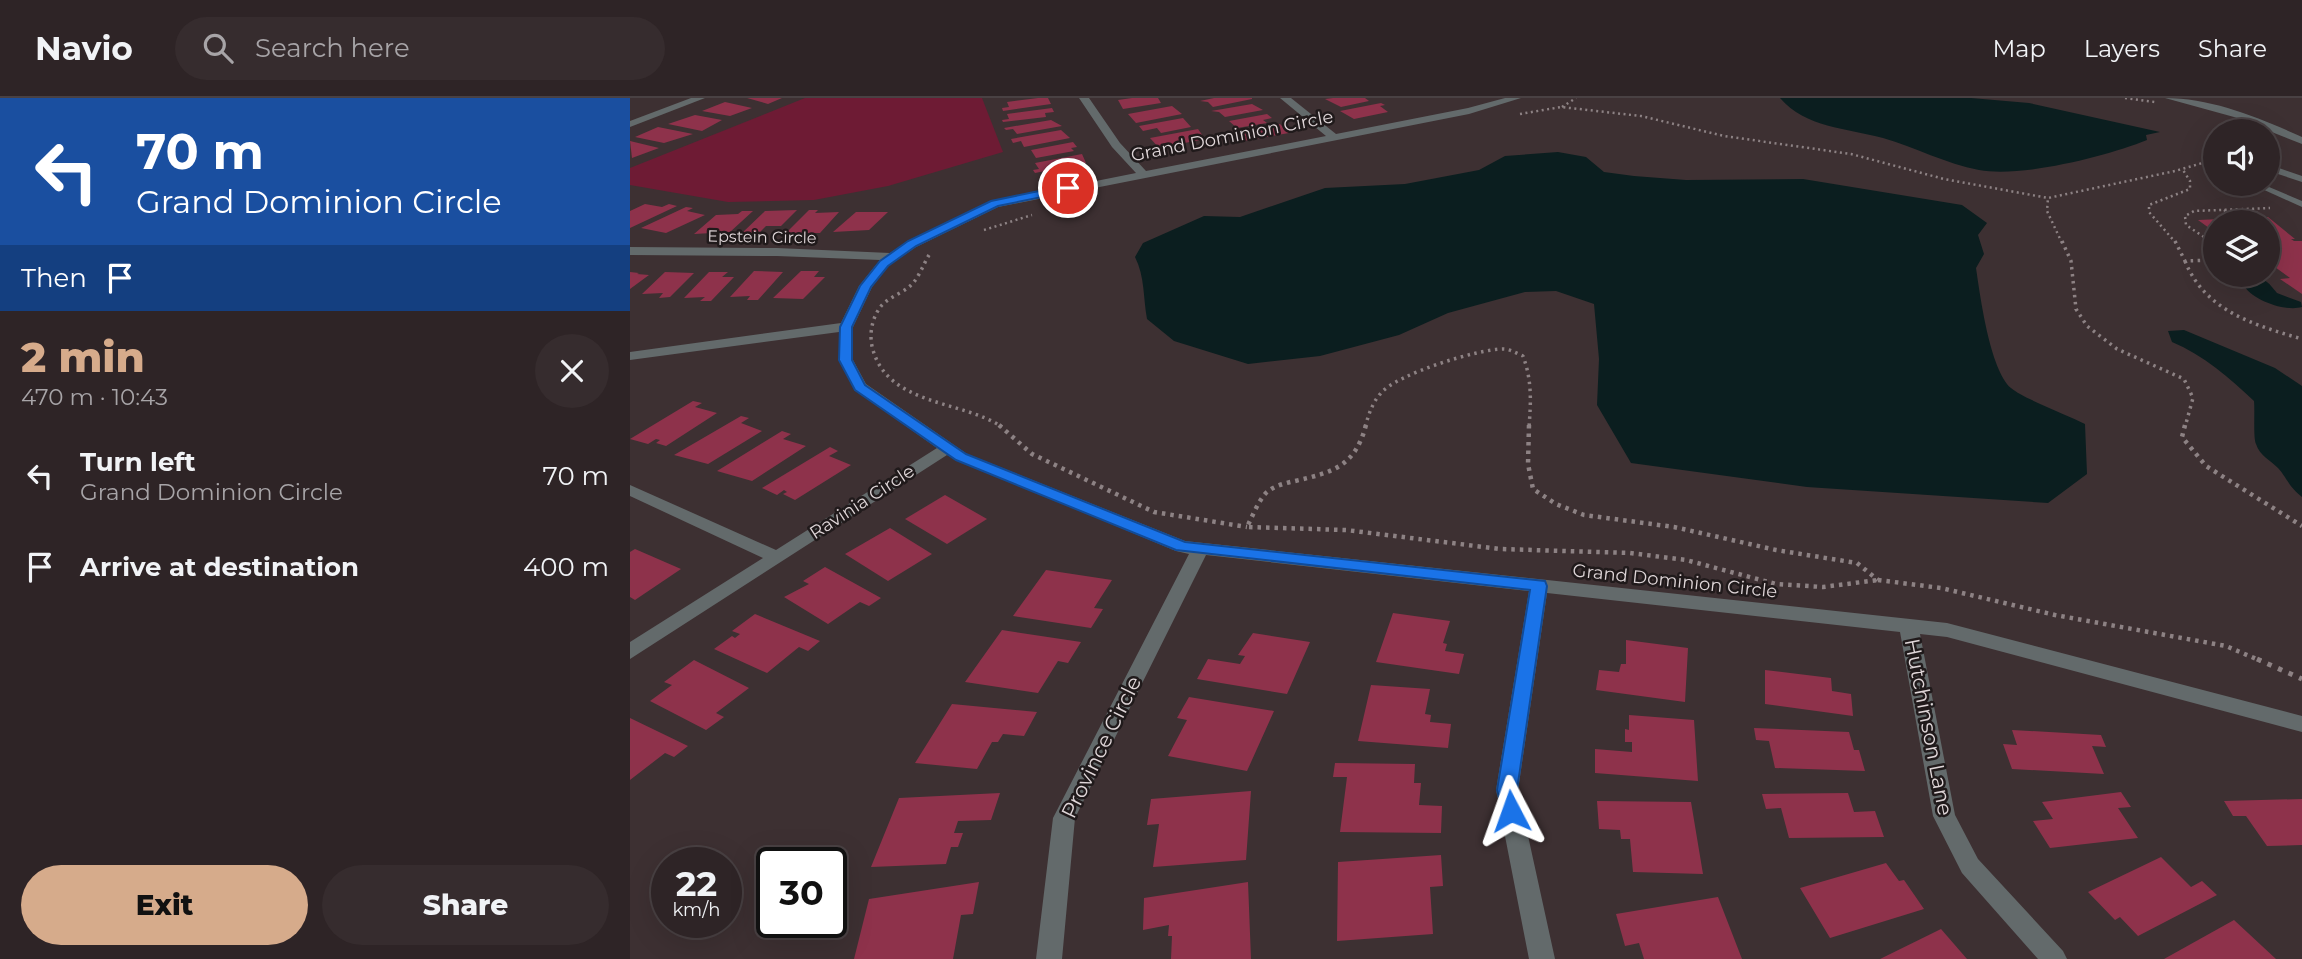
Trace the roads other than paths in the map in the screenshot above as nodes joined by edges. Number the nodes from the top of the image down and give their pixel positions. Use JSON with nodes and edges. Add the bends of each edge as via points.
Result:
{"nodes":[{"id":1,"x":700,"y":98,"type":"edge"},
{"id":2,"x":1084,"y":98,"type":"edge"},
{"id":3,"x":1285,"y":98,"type":"edge"},
{"id":4,"x":2170,"y":98,"type":"edge"},
{"id":5,"x":1510,"y":103,"type":"edge"},
{"id":6,"x":630,"y":124,"type":"edge"},
{"id":7,"x":1333,"y":137,"type":"junction"},
{"id":8,"x":2302,"y":141,"type":"edge"},
{"id":9,"x":2280,"y":171,"type":"edge"},
{"id":10,"x":1142,"y":173,"type":"junction"},
{"id":11,"x":2302,"y":179,"type":"edge"},
{"id":12,"x":2280,"y":195,"type":"edge"},
{"id":13,"x":2302,"y":204,"type":"edge"},
{"id":14,"x":630,"y":251,"type":"edge"},
{"id":15,"x":893,"y":257,"type":"junction"},
{"id":16,"x":846,"y":327,"type":"junction"},
{"id":17,"x":630,"y":356,"type":"edge"},
{"id":18,"x":947,"y":447,"type":"junction"},
{"id":19,"x":630,"y":490,"type":"edge"},
{"id":20,"x":1200,"y":548,"type":"junction"},
{"id":21,"x":777,"y":557,"type":"junction"},
{"id":22,"x":1539,"y":586,"type":"junction"},
{"id":23,"x":1909,"y":626,"type":"junction"},
{"id":24,"x":630,"y":652,"type":"edge"},
{"id":25,"x":2302,"y":724,"type":"edge"},
{"id":26,"x":1049,"y":959,"type":"edge"},
{"id":27,"x":1542,"y":959,"type":"edge"},
{"id":28,"x":2054,"y":959,"type":"edge"}],
"edges":[{"from":1,"to":6,"type":"street"},
{"from":2,"to":10,"type":"street"},
{"from":3,"to":7,"type":"street"},
{"from":4,"to":8,"type":"street","via":[[2269,125]]},
{"from":5,"to":7,"type":"street","name":"Grand Dominion Circle"},
{"from":7,"to":10,"type":"street","name":"Grand Dominion Circle"},
{"from":9,"to":11,"type":"lane"},
{"from":10,"to":15,"type":"street","name":"Grand Dominion Circle","via":[[995,204]]},
{"from":12,"to":13,"type":"lane"},
{"from":14,"to":15,"type":"street","name":"Epstein Circle"},
{"from":15,"to":16,"type":"street","name":"Grand Dominion Circle","via":[[866,286]]},
{"from":16,"to":17,"type":"street"},
{"from":16,"to":18,"type":"street","name":"Grand Dominion Circle","via":[[846,360],[860,387]]},
{"from":18,"to":20,"type":"street","name":"Grand Dominion Circle","via":[[961,457],[1182,547]]},
{"from":18,"to":21,"type":"street","name":"Ravinia Circle"},
{"from":19,"to":21,"type":"street"},
{"from":20,"to":22,"type":"street","name":"Grand Dominion Circle"},
{"from":20,"to":26,"type":"street","name":"Province Circle","via":[[1064,818]]},
{"from":21,"to":24,"type":"street","name":"Ravinia Circle"},
{"from":22,"to":23,"type":"street","name":"Grand Dominion Circle"},
{"from":22,"to":27,"type":"street","via":[[1507,790]]},
{"from":23,"to":25,"type":"street","name":"Grand Dominion Circle","via":[[1947,630]]},
{"from":23,"to":28,"type":"street","name":"Hutchinson Lane","via":[[1944,816],[1970,866]]}]}
